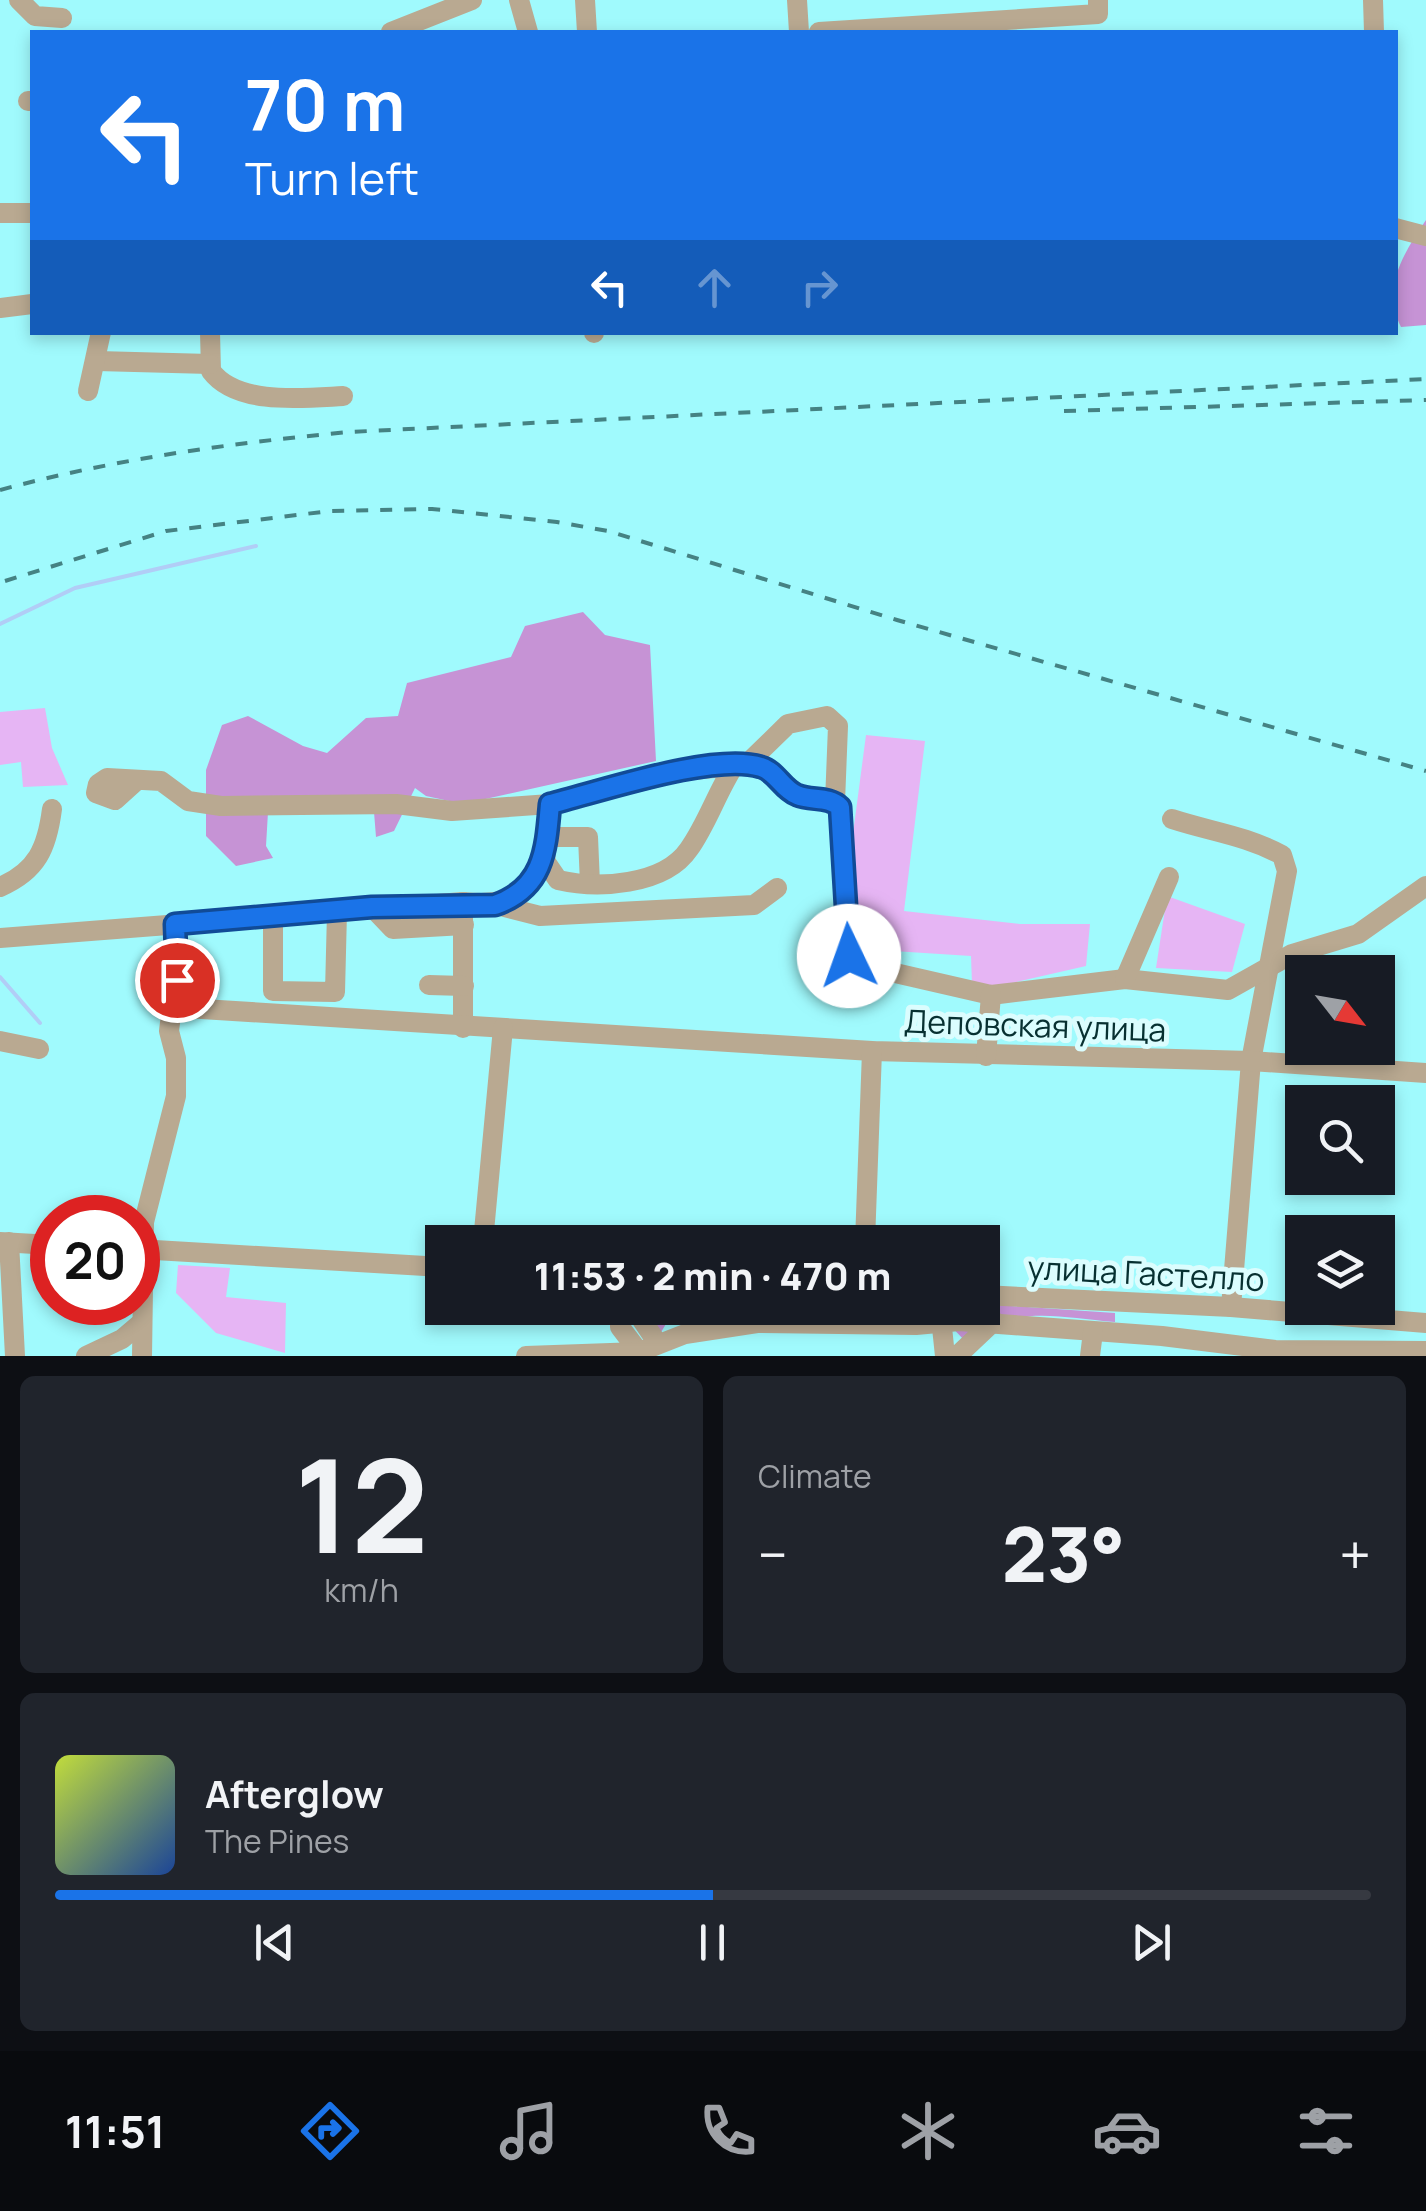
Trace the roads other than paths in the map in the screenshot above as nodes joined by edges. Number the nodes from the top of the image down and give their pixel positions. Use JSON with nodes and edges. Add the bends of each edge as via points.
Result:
{"nodes":[{"id":1,"x":20,"y":0,"type":"edge"},
{"id":2,"x":472,"y":0,"type":"edge"},
{"id":3,"x":518,"y":0,"type":"edge"},
{"id":4,"x":585,"y":0,"type":"edge"},
{"id":5,"x":797,"y":0,"type":"edge"},
{"id":6,"x":966,"y":0,"type":"edge"},
{"id":7,"x":1098,"y":0,"type":"edge"},
{"id":8,"x":1374,"y":0,"type":"edge"},
{"id":9,"x":62,"y":18,"type":"dead end"},
{"id":10,"x":967,"y":24,"type":"junction"},
{"id":11,"x":397,"y":30,"type":"edge"},
{"id":12,"x":527,"y":30,"type":"edge"},
{"id":13,"x":587,"y":30,"type":"edge"},
{"id":14,"x":799,"y":30,"type":"edge"},
{"id":15,"x":856,"y":30,"type":"edge"},
{"id":16,"x":1374,"y":30,"type":"edge"},
{"id":17,"x":0,"y":213,"type":"edge"},
{"id":18,"x":30,"y":213,"type":"edge"},
{"id":19,"x":1398,"y":229,"type":"edge"},
{"id":20,"x":1426,"y":236,"type":"edge"},
{"id":21,"x":30,"y":304,"type":"edge"},
{"id":22,"x":0,"y":308,"type":"edge"},
{"id":23,"x":101,"y":335,"type":"edge"},
{"id":24,"x":210,"y":335,"type":"edge"},
{"id":25,"x":97,"y":360,"type":"junction"},
{"id":26,"x":210,"y":364,"type":"junction"},
{"id":27,"x":88,"y":391,"type":"dead end"},
{"id":28,"x":344,"y":396,"type":"dead end"},
{"id":29,"x":740,"y":766,"type":"junction"},
{"id":30,"x":136,"y":781,"type":"dead end"},
{"id":31,"x":835,"y":802,"type":"junction"},
{"id":32,"x":550,"y":804,"type":"junction"},
{"id":33,"x":52,"y":809,"type":"dead end"},
{"id":34,"x":1172,"y":819,"type":"dead end"},
{"id":35,"x":547,"y":837,"type":"junction"},
{"id":36,"x":545,"y":861,"type":"junction"},
{"id":37,"x":1169,"y":877,"type":"dead end"},
{"id":38,"x":590,"y":884,"type":"junction"},
{"id":39,"x":1426,"y":886,"type":"edge"},
{"id":40,"x":0,"y":887,"type":"edge"},
{"id":41,"x":777,"y":888,"type":"dead end"},
{"id":42,"x":462,"y":902,"type":"junction"},
{"id":43,"x":495,"y":905,"type":"junction"},
{"id":44,"x":372,"y":907,"type":"junction"},
{"id":45,"x":337,"y":912,"type":"junction"},
{"id":46,"x":273,"y":917,"type":"junction"},
{"id":47,"x":175,"y":924,"type":"junction"},
{"id":48,"x":464,"y":924,"type":"junction"},
{"id":49,"x":0,"y":938,"type":"edge"},
{"id":50,"x":1267,"y":968,"type":"junction"},
{"id":51,"x":1124,"y":980,"type":"junction"},
{"id":52,"x":429,"y":986,"type":"dead end"},
{"id":53,"x":464,"y":986,"type":"junction"},
{"id":54,"x":991,"y":996,"type":"junction"},
{"id":55,"x":170,"y":1007,"type":"junction"},
{"id":56,"x":464,"y":1028,"type":"junction"},
{"id":57,"x":503,"y":1028,"type":"junction"},
{"id":58,"x":0,"y":1041,"type":"edge"},
{"id":59,"x":39,"y":1050,"type":"dead end"},
{"id":60,"x":872,"y":1051,"type":"junction"},
{"id":61,"x":986,"y":1056,"type":"junction"},
{"id":62,"x":1251,"y":1061,"type":"junction"},
{"id":63,"x":1426,"y":1073,"type":"edge"},
{"id":64,"x":151,"y":1195,"type":"edge"},
{"id":65,"x":485,"y":1225,"type":"edge"},
{"id":66,"x":866,"y":1225,"type":"edge"},
{"id":67,"x":5,"y":1242,"type":"edge"},
{"id":68,"x":30,"y":1244,"type":"edge"},
{"id":69,"x":160,"y":1250,"type":"edge"},
{"id":70,"x":425,"y":1265,"type":"edge"},
{"id":71,"x":4,"y":1277,"type":"edge"},
{"id":72,"x":1000,"y":1296,"type":"edge"},
{"id":73,"x":1231,"y":1308,"type":"junction"},
{"id":74,"x":1285,"y":1312,"type":"edge"},
{"id":75,"x":6,"y":1318,"type":"edge"},
{"id":76,"x":1395,"y":1321,"type":"edge"},
{"id":77,"x":1000,"y":1322,"type":"edge"},
{"id":78,"x":1426,"y":1324,"type":"edge"},
{"id":79,"x":138,"y":1325,"type":"edge"},
{"id":80,"x":142,"y":1325,"type":"edge"},
{"id":81,"x":620,"y":1325,"type":"edge"},
{"id":82,"x":641,"y":1325,"type":"edge"},
{"id":83,"x":744,"y":1325,"type":"edge"},
{"id":84,"x":940,"y":1325,"type":"edge"},
{"id":85,"x":990,"y":1325,"type":"edge"},
{"id":86,"x":1326,"y":1325,"type":"edge"},
{"id":87,"x":1093,"y":1332,"type":"junction"},
{"id":88,"x":650,"y":1349,"type":"edge"},
{"id":89,"x":1426,"y":1351,"type":"edge"},
{"id":90,"x":1325,"y":1354,"type":"edge"},
{"id":91,"x":15,"y":1356,"type":"edge"},
{"id":92,"x":86,"y":1356,"type":"edge"},
{"id":93,"x":142,"y":1356,"type":"edge"},
{"id":94,"x":526,"y":1356,"type":"edge"},
{"id":95,"x":945,"y":1356,"type":"edge"},
{"id":96,"x":957,"y":1356,"type":"edge"},
{"id":97,"x":1090,"y":1356,"type":"edge"}],
"edges":[{"from":1,"to":9,"type":"street","via":[[35,16]]},
{"from":2,"to":11,"type":"street"},
{"from":3,"to":12,"type":"street"},
{"from":4,"to":13,"type":"street"},
{"from":5,"to":14,"type":"street"},
{"from":6,"to":10,"type":"street"},
{"from":7,"to":10,"type":"street","via":[[1098,14]]},
{"from":8,"to":16,"type":"street"},
{"from":10,"to":15,"type":"street"},
{"from":17,"to":18,"type":"street"},
{"from":19,"to":20,"type":"street"},
{"from":21,"to":22,"type":"street"},
{"from":23,"to":25,"type":"street"},
{"from":24,"to":26,"type":"street"},
{"from":25,"to":26,"type":"street"},
{"from":25,"to":27,"type":"street"},
{"from":26,"to":28,"type":"street","via":[[220,380],[260,394]]},
{"from":29,"to":31,"type":"street","via":[[770,771],[800,796]]},
{"from":29,"to":31,"type":"street","via":[[788,724],[827,716],[838,726]]},
{"from":29,"to":32,"type":"street","via":[[682,770]]},
{"from":29,"to":38,"type":"street","via":[[674,865],[620,884]]},
{"from":30,"to":32,"type":"street","via":[[162,782],[202,805],[396,804],[452,811]]},
{"from":31,"to":54,"type":"street","via":[[849,956],[856,964]]},
{"from":32,"to":35,"type":"street"},
{"from":33,"to":40,"type":"street","via":[[37,860],[26,875]]},
{"from":34,"to":50,"type":"street","via":[[1246,836],[1282,855],[1287,871]]},
{"from":35,"to":36,"type":"street"},
{"from":35,"to":38,"type":"street","via":[[588,836]]},
{"from":36,"to":38,"type":"street","via":[[558,880]]},
{"from":36,"to":43,"type":"street","via":[[534,880]]},
{"from":37,"to":51,"type":"street"},
{"from":39,"to":50,"type":"street","via":[[1358,934],[1319,943]]},
{"from":41,"to":43,"type":"street","via":[[754,905],[540,916]]},
{"from":42,"to":43,"type":"street"},
{"from":42,"to":44,"type":"street"},
{"from":42,"to":48,"type":"street"},
{"from":44,"to":45,"type":"street"},
{"from":44,"to":48,"type":"street","via":[[393,928]]},
{"from":45,"to":46,"type":"street"},
{"from":45,"to":46,"type":"street","via":[[335,992],[273,991]]},
{"from":46,"to":47,"type":"street"},
{"from":47,"to":49,"type":"street"},
{"from":47,"to":55,"type":"street","via":[[179,950]]},
{"from":48,"to":53,"type":"street"},
{"from":50,"to":51,"type":"street","via":[[1228,990]]},
{"from":50,"to":62,"type":"street"},
{"from":51,"to":54,"type":"street"},
{"from":52,"to":53,"type":"street"},
{"from":53,"to":56,"type":"street"},
{"from":54,"to":61,"type":"street"},
{"from":55,"to":56,"type":"street","name":"Деповская улица"},
{"from":55,"to":64,"type":"street","via":[[176,1096]]},
{"from":56,"to":57,"type":"street","name":"Деповская улица"},
{"from":57,"to":60,"type":"street","name":"Деповская улица"},
{"from":57,"to":65,"type":"street"},
{"from":58,"to":59,"type":"street"},
{"from":60,"to":61,"type":"street","name":"Деповская улица"},
{"from":60,"to":66,"type":"street"},
{"from":61,"to":62,"type":"street","name":"Деповская улица"},
{"from":62,"to":63,"type":"street","name":"Деповская улица"},
{"from":62,"to":73,"type":"street"},
{"from":67,"to":68,"type":"street"},
{"from":67,"to":71,"type":"street"},
{"from":69,"to":70,"type":"street"},
{"from":71,"to":75,"type":"street"},
{"from":72,"to":73,"type":"street","name":"улица Гастелло"},
{"from":73,"to":74,"type":"street","name":"улица Гастелло"},
{"from":75,"to":91,"type":"street"},
{"from":76,"to":78,"type":"street","name":"улица Гастелло"},
{"from":77,"to":87,"type":"street","name":"улица Гастелло"},
{"from":79,"to":92,"type":"street"},
{"from":80,"to":93,"type":"street"},
{"from":81,"to":88,"type":"street"},
{"from":82,"to":88,"type":"street"},
{"from":83,"to":88,"type":"street","name":"улица Гастелло","via":[[685,1334]]},
{"from":84,"to":95,"type":"street"},
{"from":85,"to":96,"type":"street"},
{"from":86,"to":90,"type":"street"},
{"from":87,"to":90,"type":"street","name":"улица Гастелло"},
{"from":87,"to":97,"type":"street"},
{"from":88,"to":94,"type":"street","name":"улица Гастелло"},
{"from":89,"to":90,"type":"street","name":"улица Гастелло"}]}
